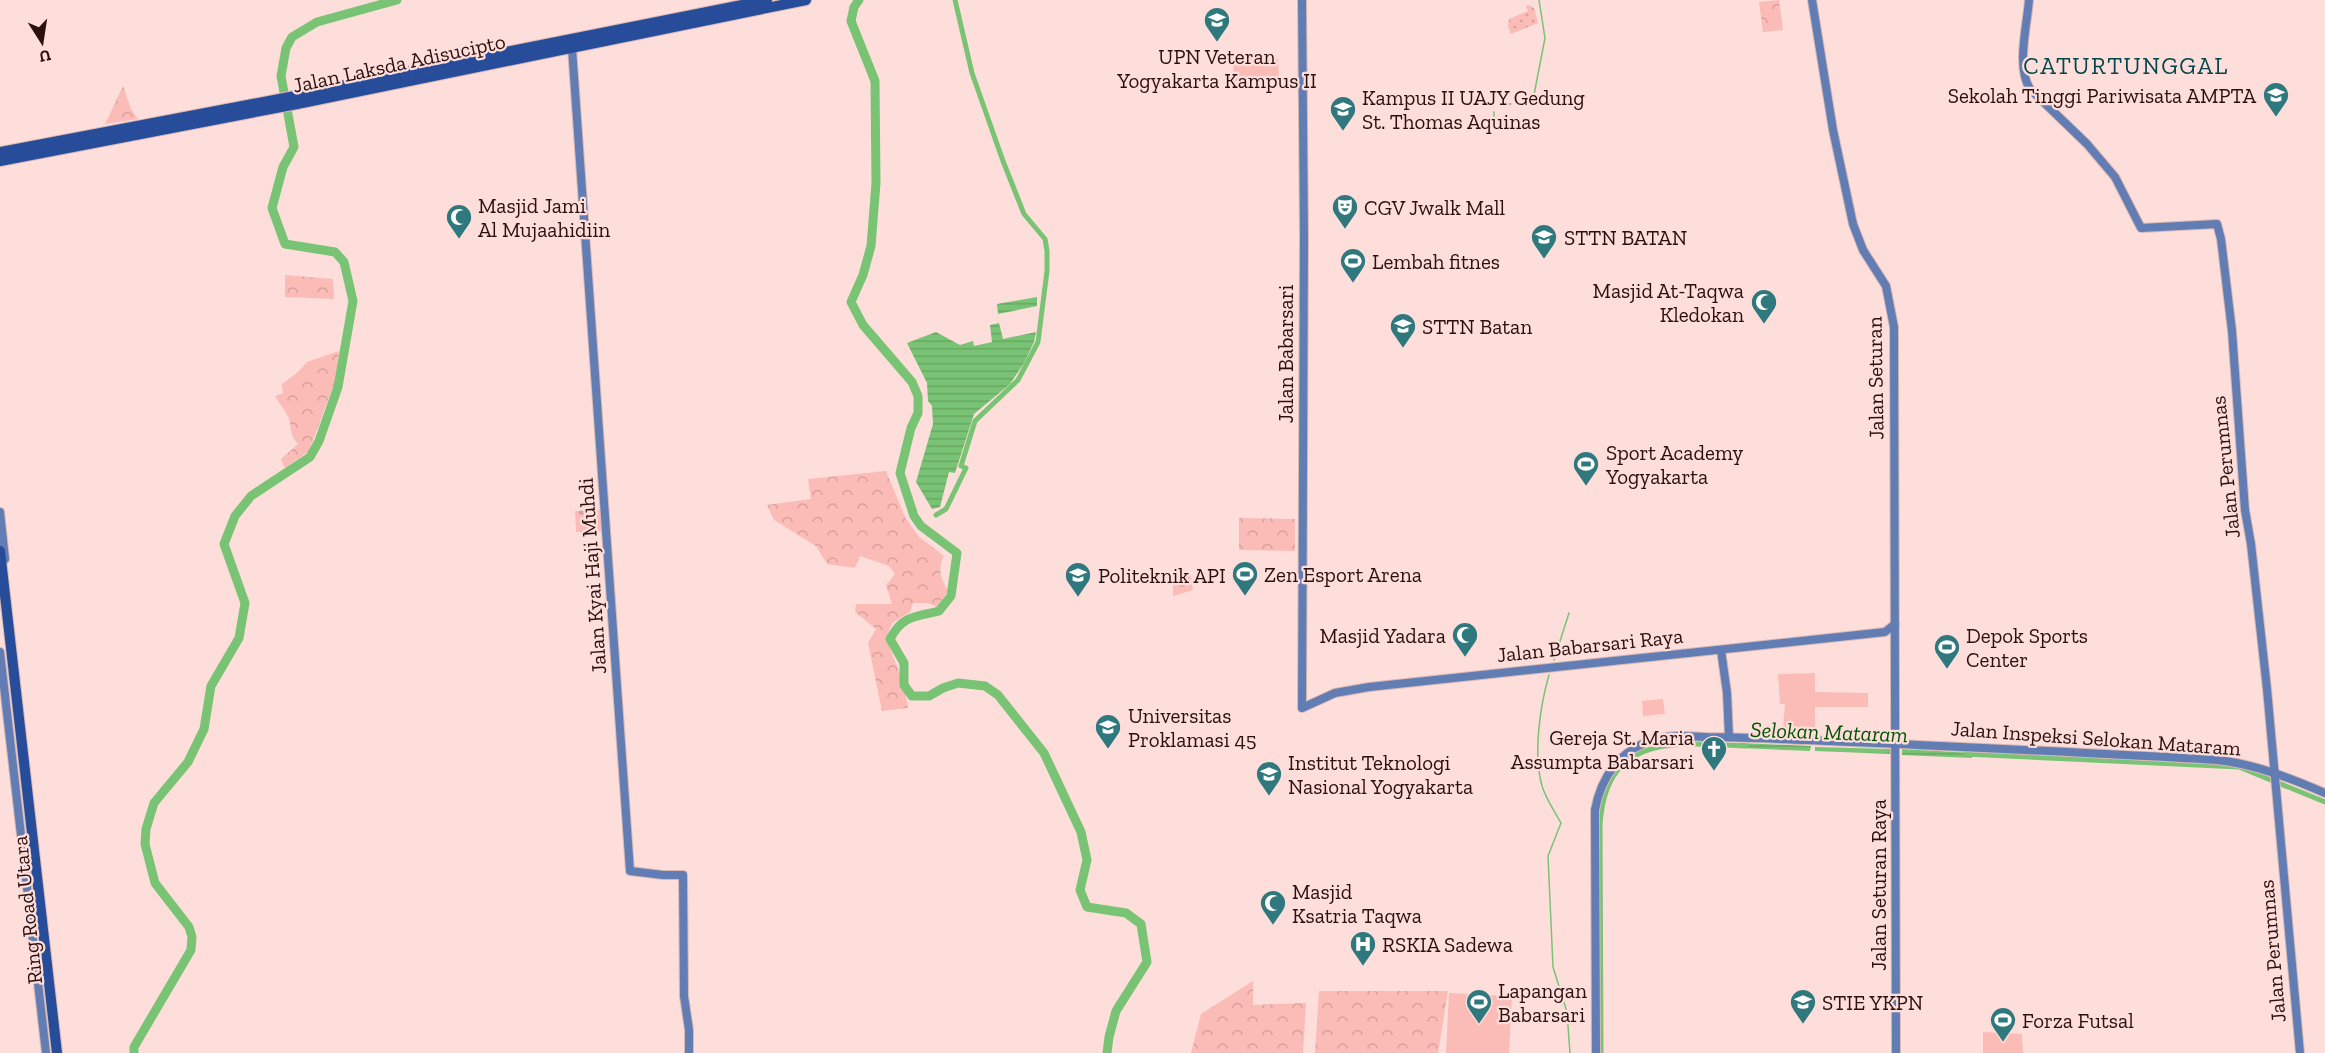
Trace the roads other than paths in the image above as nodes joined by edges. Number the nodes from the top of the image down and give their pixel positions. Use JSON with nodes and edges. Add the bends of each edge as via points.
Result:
{"nodes":[{"id":1,"x":767,"y":0,"type":"edge"},
{"id":2,"x":806,"y":0,"type":"edge"},
{"id":3,"x":1302,"y":0,"type":"edge"},
{"id":4,"x":1812,"y":0,"type":"edge"},
{"id":5,"x":2029,"y":0,"type":"edge"},
{"id":6,"x":572,"y":48,"type":"junction"},
{"id":7,"x":296,"y":100,"type":"junction"},
{"id":8,"x":269,"y":105,"type":"junction"},
{"id":9,"x":0,"y":152,"type":"edge"},
{"id":10,"x":0,"y":161,"type":"edge"},
{"id":11,"x":0,"y":512,"type":"edge"},
{"id":12,"x":2,"y":557,"type":"edge"},
{"id":13,"x":0,"y":613,"type":"edge"},
{"id":14,"x":1895,"y":624,"type":"junction"},
{"id":15,"x":1885,"y":632,"type":"junction"},
{"id":16,"x":1895,"y":642,"type":"junction"},
{"id":17,"x":1721,"y":650,"type":"junction"},
{"id":18,"x":0,"y":652,"type":"edge"},
{"id":19,"x":1302,"y":708,"type":"joint"},
{"id":20,"x":10,"y":725,"type":"junction"},
{"id":21,"x":1729,"y":737,"type":"junction"},
{"id":22,"x":1895,"y":748,"type":"junction"},
{"id":23,"x":2275,"y":776,"type":"junction"},
{"id":24,"x":2325,"y":793,"type":"edge"},
{"id":25,"x":48,"y":1053,"type":"edge"},
{"id":26,"x":60,"y":1053,"type":"edge"},
{"id":27,"x":689,"y":1053,"type":"edge"},
{"id":28,"x":1596,"y":1053,"type":"edge"},
{"id":29,"x":1896,"y":1053,"type":"edge"},
{"id":30,"x":2300,"y":1053,"type":"edge"}],
"edges":[{"from":1,"to":7,"type":"highway","name":"Jalan Laksda Adisucipto","via":[[410,71]]},
{"from":2,"to":6,"type":"highway","name":"Jalan Laksda Adisucipto"},
{"from":3,"to":19,"type":"street","name":"Jalan Babarsari"},
{"from":4,"to":14,"type":"street","name":"Jalan Seturan","via":[[1853,224],[1863,250],[1886,286],[1894,327]]},
{"from":5,"to":23,"type":"street","name":"Jalan Perumnas","via":[[2025,83],[2115,177],[2141,228],[2217,224],[2232,331],[2245,510]]},
{"from":6,"to":7,"type":"highway","name":"Jalan Laksda Adisucipto"},
{"from":6,"to":27,"type":"street","name":"Jalan Kyai Haji Muhdi","via":[[630,871],[683,874],[684,996]]},
{"from":7,"to":8,"type":"highway","name":"Jalan Laksda Adisucipto"},
{"from":8,"to":9,"type":"highway","name":"Jalan Laksda Adisucipto"},
{"from":8,"to":10,"type":"highway","name":"Jalan Laksda Adisucipto"},
{"from":11,"to":12,"type":"street"},
{"from":12,"to":26,"type":"highway"},
{"from":13,"to":20,"type":"highway"},
{"from":14,"to":15,"type":"street"},
{"from":14,"to":16,"type":"street"},
{"from":15,"to":16,"type":"street"},
{"from":15,"to":17,"type":"street","name":"Jalan Babarsari Raya"},
{"from":16,"to":22,"type":"street"},
{"from":17,"to":19,"type":"street","name":"Jalan Babarsari Raya","via":[[1358,688],[1335,693]]},
{"from":17,"to":21,"type":"street"},
{"from":18,"to":20,"type":"street"},
{"from":20,"to":25,"type":"highway"},
{"from":21,"to":22,"type":"street","name":"Jalan Inspeksi Selokan Mataram"},
{"from":21,"to":28,"type":"street","name":"Jalan Inspeksi Selokan Mataram","via":[[1667,737],[1644,743],[1620,758],[1601,788],[1594,822]]},
{"from":22,"to":23,"type":"street","name":"Jalan Inspeksi Selokan Mataram","via":[[2217,760],[2242,763]]},
{"from":22,"to":29,"type":"street","name":"Jalan Seturan Raya"},
{"from":23,"to":24,"type":"street","name":"Jalan Inspeksi Selokan Mataram"},
{"from":23,"to":30,"type":"street","name":"Jalan Perumnas"}]}
